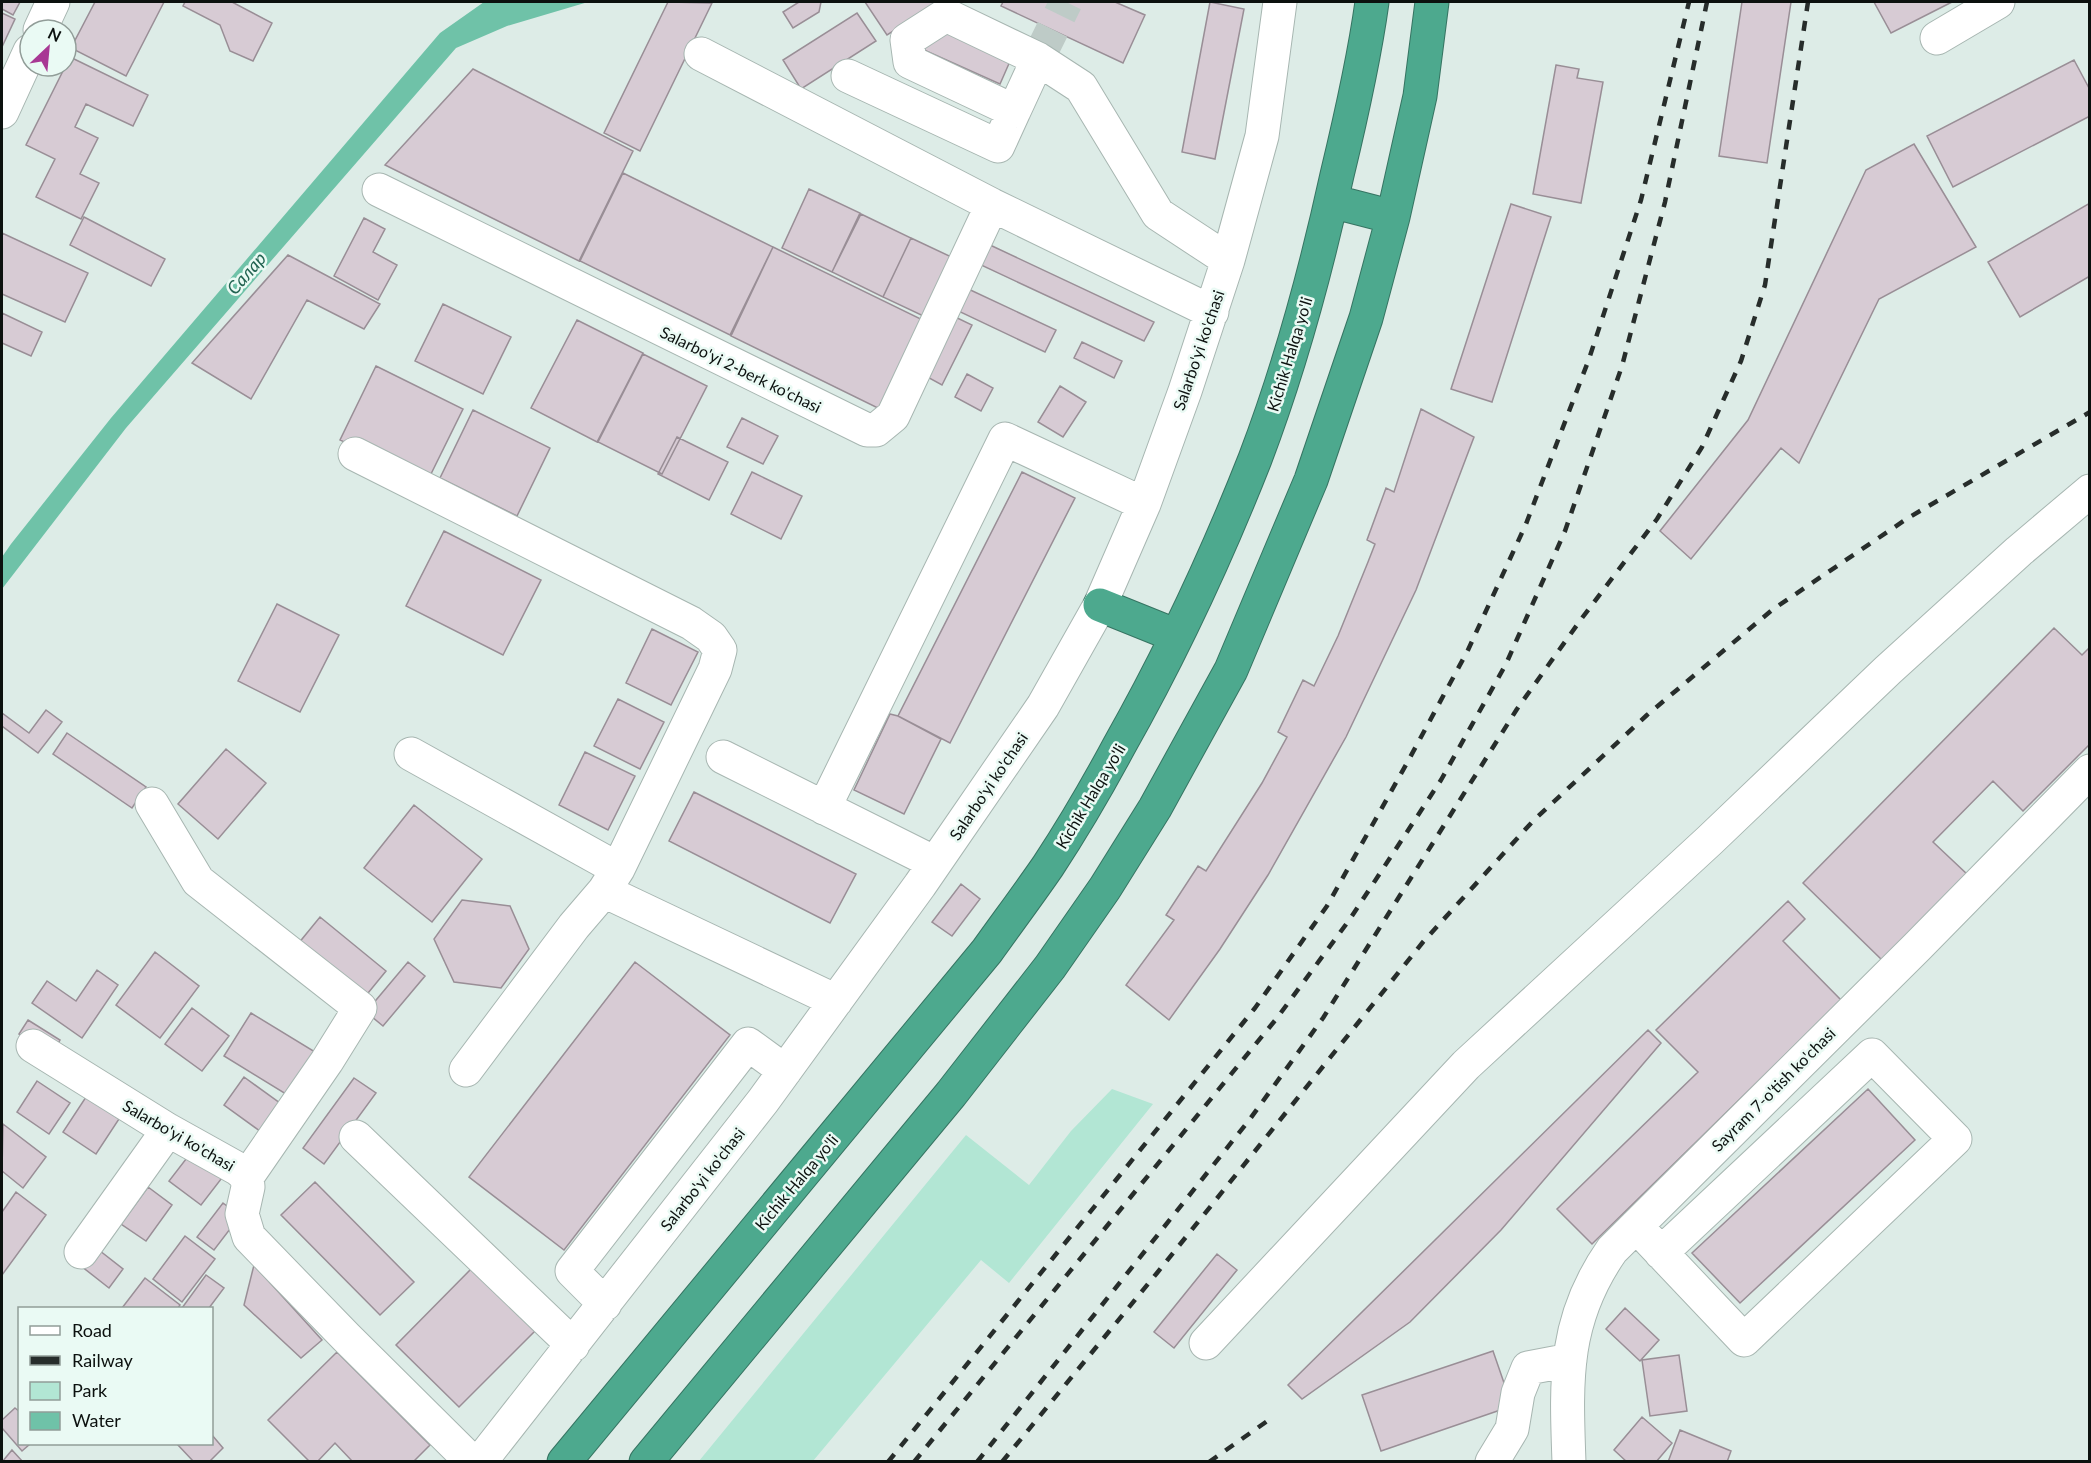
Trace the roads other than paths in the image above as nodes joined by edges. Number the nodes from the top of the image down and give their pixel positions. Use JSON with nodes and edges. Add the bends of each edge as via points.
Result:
{"nodes":[{"id":1,"x":53,"y":2,"type":"edge"},
{"id":2,"x":1280,"y":2,"type":"edge"},
{"id":3,"x":1372,"y":2,"type":"edge"},
{"id":4,"x":1432,"y":2,"type":"edge"},
{"id":5,"x":1998,"y":2,"type":"edge"},
{"id":6,"x":46,"y":18,"type":"edge"},
{"id":7,"x":1937,"y":38,"type":"dead end"},
{"id":8,"x":701,"y":54,"type":"dead end"},
{"id":9,"x":1038,"y":59,"type":"junction"},
{"id":10,"x":848,"y":76,"type":"dead end"},
{"id":11,"x":18,"y":77,"type":"edge"},
{"id":12,"x":1014,"y":111,"type":"junction"},
{"id":13,"x":2,"y":112,"type":"edge"},
{"id":14,"x":379,"y":190,"type":"dead end"},
{"id":15,"x":1331,"y":201,"type":"junction"},
{"id":16,"x":992,"y":206,"type":"junction"},
{"id":17,"x":1393,"y":217,"type":"junction"},
{"id":18,"x":1228,"y":260,"type":"junction"},
{"id":19,"x":1212,"y":312,"type":"junction"},
{"id":20,"x":355,"y":454,"type":"dead end"},
{"id":21,"x":2090,"y":491,"type":"edge"},
{"id":22,"x":1144,"y":504,"type":"junction"},
{"id":23,"x":1100,"y":605,"type":"junction"},
{"id":24,"x":1177,"y":636,"type":"junction"},
{"id":25,"x":411,"y":754,"type":"dead end"},
{"id":26,"x":723,"y":757,"type":"dead end"},
{"id":27,"x":2090,"y":771,"type":"edge"},
{"id":28,"x":152,"y":804,"type":"dead end"},
{"id":29,"x":824,"y":808,"type":"junction"},
{"id":30,"x":935,"y":863,"type":"junction"},
{"id":31,"x":611,"y":880,"type":"junction"},
{"id":32,"x":836,"y":1001,"type":"junction"},
{"id":33,"x":33,"y":1046,"type":"dead end"},
{"id":34,"x":466,"y":1070,"type":"dead end"},
{"id":35,"x":785,"y":1071,"type":"junction"},
{"id":36,"x":168,"y":1130,"type":"junction"},
{"id":37,"x":356,"y":1137,"type":"dead end"},
{"id":38,"x":247,"y":1176,"type":"junction"},
{"id":39,"x":1636,"y":1226,"type":"junction"},
{"id":40,"x":81,"y":1252,"type":"dead end"},
{"id":41,"x":1661,"y":1253,"type":"junction"},
{"id":42,"x":605,"y":1304,"type":"junction"},
{"id":43,"x":1206,"y":1343,"type":"dead end"},
{"id":44,"x":573,"y":1345,"type":"junction"},
{"id":45,"x":1570,"y":1360,"type":"junction"},
{"id":46,"x":472,"y":1461,"type":"edge"},
{"id":47,"x":480,"y":1461,"type":"edge"},
{"id":48,"x":564,"y":1461,"type":"edge"},
{"id":49,"x":646,"y":1461,"type":"edge"},
{"id":50,"x":1492,"y":1461,"type":"edge"},
{"id":51,"x":1569,"y":1461,"type":"edge"}],
"edges":[{"from":1,"to":6,"type":"street"},
{"from":2,"to":18,"type":"street","name":"Salarbo'yi ko'chasi","via":[[1262,136]]},
{"from":3,"to":15,"type":"highway","name":"Kichik Halqa yo'li"},
{"from":4,"to":17,"type":"highway","via":[[1420,96]]},
{"from":5,"to":7,"type":"street"},
{"from":8,"to":16,"type":"street"},
{"from":9,"to":12,"type":"street"},
{"from":9,"to":12,"type":"street","via":[[946,15],[907,40],[910,62]]},
{"from":9,"to":18,"type":"street","via":[[1081,87],[1158,214]]},
{"from":10,"to":12,"type":"street","via":[[998,146]]},
{"from":11,"to":13,"type":"street"},
{"from":14,"to":16,"type":"street","name":"Salarbo'yi 2-berk ko'chasi","via":[[867,430],[876,430],[892,416]]},
{"from":15,"to":17,"type":"highway"},
{"from":15,"to":24,"type":"highway","name":"Kichik Halqa yo'li","via":[[1306,303],[1255,458]]},
{"from":16,"to":19,"type":"street"},
{"from":17,"to":49,"type":"highway","via":[[1340,400],[1302,501],[1231,670],[1155,808],[1105,888],[1036,985],[951,1094]]},
{"from":18,"to":19,"type":"street","name":"Salarbo'yi ko'chasi"},
{"from":19,"to":22,"type":"street","name":"Salarbo'yi ko'chasi"},
{"from":20,"to":31,"type":"street","via":[[691,623],[711,637],[720,650],[715,669]]},
{"from":21,"to":43,"type":"street","via":[[1888,670],[1466,1065]]},
{"from":22,"to":23,"type":"street","name":"Salarbo'yi ko'chasi"},
{"from":22,"to":29,"type":"street","via":[[1005,439]]},
{"from":23,"to":24,"type":"highway"},
{"from":23,"to":30,"type":"street","name":"Salarbo'yi ko'chasi","via":[[1043,706]]},
{"from":24,"to":48,"type":"highway","name":"Kichik Halqa yo'li","via":[[1097,786],[1048,866],[987,951]]},
{"from":25,"to":31,"type":"street"},
{"from":26,"to":29,"type":"street"},
{"from":27,"to":39,"type":"street","name":"Sayram 7-o'tish ko'chasi"},
{"from":28,"to":38,"type":"street","via":[[198,881],[360,1008]]},
{"from":29,"to":30,"type":"street"},
{"from":30,"to":32,"type":"street","name":"Salarbo'yi ko'chasi"},
{"from":31,"to":32,"type":"street"},
{"from":31,"to":34,"type":"street"},
{"from":32,"to":35,"type":"street","name":"Salarbo'yi ko'chasi"},
{"from":33,"to":36,"type":"street","name":"Salarbo'yi ko'chasi"},
{"from":35,"to":42,"type":"street","name":"Salarbo'yi ko'chasi"},
{"from":35,"to":42,"type":"street","via":[[747,1044],[586,1252],[572,1271]]},
{"from":36,"to":38,"type":"street","name":"Salarbo'yi ko'chasi"},
{"from":36,"to":40,"type":"street"},
{"from":37,"to":44,"type":"street"},
{"from":38,"to":46,"type":"street","name":"Salarbo'yi ko'chasi","via":[[242,1214],[249,1237]]},
{"from":39,"to":41,"type":"street"},
{"from":39,"to":45,"type":"street","name":"Sayram 7-o'tish ko'chasi","via":[[1612,1250],[1587,1291],[1573,1335]]},
{"from":41,"to":41,"type":"street","via":[[1744,1340],[1955,1139],[1872,1055]]},
{"from":42,"to":44,"type":"street","name":"Salarbo'yi ko'chasi"},
{"from":44,"to":47,"type":"street","name":"Salarbo'yi ko'chasi"},
{"from":45,"to":50,"type":"street","via":[[1528,1368],[1518,1393],[1512,1429]]},
{"from":45,"to":51,"type":"street","name":"Sayram 7-o'tish ko'chasi"}]}
